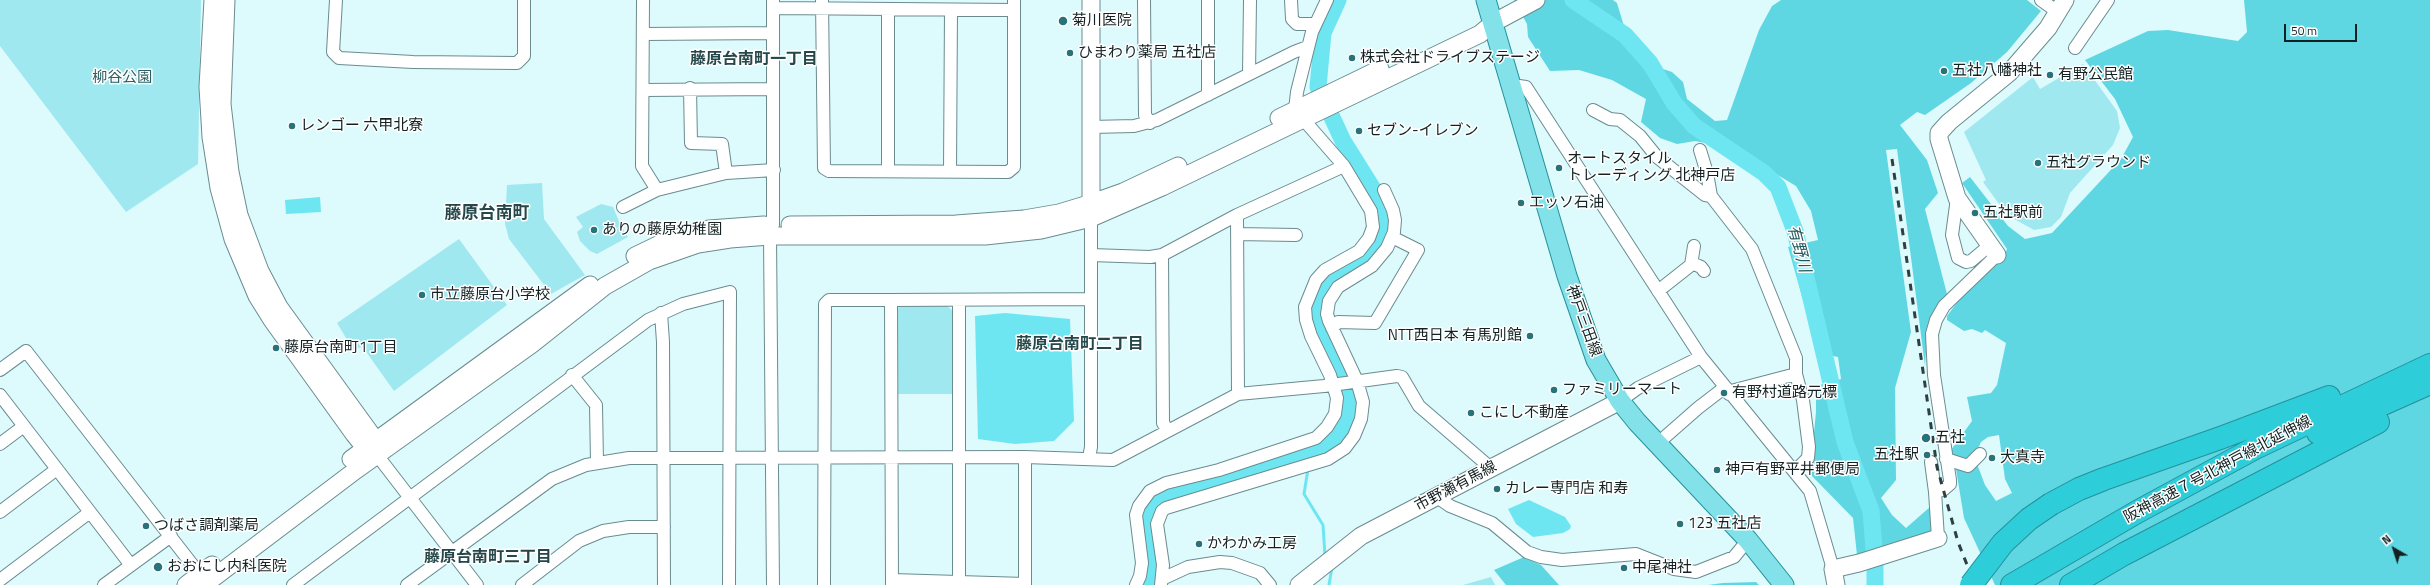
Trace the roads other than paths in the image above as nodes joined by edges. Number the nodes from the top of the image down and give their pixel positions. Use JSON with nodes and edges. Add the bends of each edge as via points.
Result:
{"nodes":[{"id":1,"x":213,"y":0,"type":"edge"},
{"id":2,"x":226,"y":0,"type":"edge"},
{"id":3,"x":336,"y":0,"type":"edge"},
{"id":4,"x":524,"y":0,"type":"edge"},
{"id":5,"x":643,"y":0,"type":"edge"},
{"id":6,"x":1091,"y":0,"type":"edge"},
{"id":7,"x":1144,"y":0,"type":"edge"},
{"id":8,"x":1208,"y":0,"type":"edge"},
{"id":9,"x":1250,"y":0,"type":"edge"},
{"id":10,"x":1291,"y":0,"type":"edge"},
{"id":11,"x":1327,"y":0,"type":"edge"},
{"id":12,"x":1486,"y":0,"type":"edge"},
{"id":13,"x":2041,"y":0,"type":"edge"},
{"id":14,"x":2108,"y":0,"type":"edge"},
{"id":15,"x":773,"y":4,"type":"edge"},
{"id":16,"x":822,"y":4,"type":"edge"},
{"id":17,"x":1529,"y":4,"type":"edge"},
{"id":18,"x":1014,"y":5,"type":"edge"},
{"id":19,"x":2062,"y":6,"type":"edge"},
{"id":20,"x":888,"y":9,"type":"junction"},
{"id":21,"x":951,"y":10,"type":"junction"},
{"id":22,"x":1493,"y":22,"type":"junction"},
{"id":23,"x":1314,"y":24,"type":"junction"},
{"id":24,"x":773,"y":33,"type":"junction"},
{"id":25,"x":643,"y":34,"type":"junction"},
{"id":26,"x":1308,"y":47,"type":"junction"},
{"id":27,"x":2075,"y":48,"type":"dead end"},
{"id":28,"x":1249,"y":74,"type":"junction"},
{"id":29,"x":1512,"y":84,"type":"junction"},
{"id":30,"x":690,"y":88,"type":"junction"},
{"id":31,"x":773,"y":89,"type":"junction"},
{"id":32,"x":642,"y":90,"type":"junction"},
{"id":33,"x":1208,"y":95,"type":"junction"},
{"id":34,"x":1593,"y":110,"type":"dead end"},
{"id":35,"x":1307,"y":111,"type":"junction"},
{"id":36,"x":1150,"y":123,"type":"junction"},
{"id":37,"x":1091,"y":127,"type":"junction"},
{"id":38,"x":1700,"y":150,"type":"dead end"},
{"id":39,"x":1344,"y":166,"type":"junction"},
{"id":40,"x":774,"y":170,"type":"junction"},
{"id":41,"x":888,"y":170,"type":"junction"},
{"id":42,"x":950,"y":171,"type":"junction"},
{"id":43,"x":726,"y":173,"type":"junction"},
{"id":44,"x":657,"y":190,"type":"junction"},
{"id":45,"x":1384,"y":190,"type":"dead end"},
{"id":46,"x":1711,"y":196,"type":"junction"},
{"id":47,"x":1957,"y":198,"type":"junction"},
{"id":48,"x":623,"y":207,"type":"dead end"},
{"id":49,"x":1092,"y":211,"type":"junction"},
{"id":50,"x":1237,"y":216,"type":"junction"},
{"id":51,"x":772,"y":230,"type":"junction"},
{"id":52,"x":1237,"y":234,"type":"junction"},
{"id":53,"x":1296,"y":235,"type":"dead end"},
{"id":54,"x":1392,"y":237,"type":"junction"},
{"id":55,"x":1694,"y":246,"type":"dead end"},
{"id":56,"x":1994,"y":250,"type":"junction"},
{"id":57,"x":1091,"y":255,"type":"junction"},
{"id":58,"x":1162,"y":255,"type":"junction"},
{"id":59,"x":1692,"y":263,"type":"junction"},
{"id":60,"x":1704,"y":271,"type":"dead end"},
{"id":61,"x":1658,"y":291,"type":"junction"},
{"id":62,"x":1091,"y":299,"type":"junction"},
{"id":63,"x":891,"y":300,"type":"junction"},
{"id":64,"x":959,"y":301,"type":"junction"},
{"id":65,"x":661,"y":313,"type":"junction"},
{"id":66,"x":1332,"y":328,"type":"junction"},
{"id":67,"x":1701,"y":357,"type":"junction"},
{"id":68,"x":2430,"y":360,"type":"edge"},
{"id":69,"x":2430,"y":365,"type":"edge"},
{"id":70,"x":0,"y":370,"type":"edge"},
{"id":71,"x":1796,"y":374,"type":"junction"},
{"id":72,"x":572,"y":375,"type":"junction"},
{"id":73,"x":1355,"y":381,"type":"junction"},
{"id":74,"x":2430,"y":383,"type":"edge"},
{"id":75,"x":1336,"y":384,"type":"junction"},
{"id":76,"x":1726,"y":391,"type":"junction"},
{"id":77,"x":1238,"y":394,"type":"junction"},
{"id":78,"x":0,"y":395,"type":"edge"},
{"id":79,"x":2430,"y":398,"type":"edge"},
{"id":80,"x":1620,"y":401,"type":"junction"},
{"id":81,"x":24,"y":426,"type":"junction"},
{"id":82,"x":1168,"y":431,"type":"junction"},
{"id":83,"x":0,"y":444,"type":"edge"},
{"id":84,"x":1658,"y":444,"type":"junction"},
{"id":85,"x":373,"y":448,"type":"junction"},
{"id":86,"x":1980,"y":454,"type":"dead end"},
{"id":87,"x":1025,"y":457,"type":"junction"},
{"id":88,"x":729,"y":458,"type":"junction"},
{"id":89,"x":891,"y":458,"type":"junction"},
{"id":90,"x":960,"y":458,"type":"junction"},
{"id":91,"x":1089,"y":458,"type":"junction"},
{"id":92,"x":663,"y":459,"type":"junction"},
{"id":93,"x":772,"y":459,"type":"junction"},
{"id":94,"x":824,"y":459,"type":"junction"},
{"id":95,"x":1946,"y":459,"type":"junction"},
{"id":96,"x":1931,"y":462,"type":"dead end"},
{"id":97,"x":597,"y":463,"type":"junction"},
{"id":98,"x":57,"y":469,"type":"junction"},
{"id":99,"x":1489,"y":470,"type":"junction"},
{"id":100,"x":1795,"y":471,"type":"junction"},
{"id":101,"x":1935,"y":492,"type":"junction"},
{"id":102,"x":410,"y":497,"type":"junction"},
{"id":103,"x":1437,"y":497,"type":"junction"},
{"id":104,"x":0,"y":512,"type":"edge"},
{"id":105,"x":90,"y":512,"type":"junction"},
{"id":106,"x":664,"y":527,"type":"junction"},
{"id":107,"x":171,"y":536,"type":"junction"},
{"id":108,"x":1938,"y":538,"type":"joint"},
{"id":109,"x":1748,"y":540,"type":"junction"},
{"id":110,"x":451,"y":551,"type":"junction"},
{"id":111,"x":130,"y":564,"type":"junction"},
{"id":112,"x":1834,"y":577,"type":"edge"},
{"id":113,"x":0,"y":580,"type":"edge"},
{"id":114,"x":959,"y":582,"type":"junction"},
{"id":115,"x":1161,"y":582,"type":"edge"},
{"id":116,"x":201,"y":583,"type":"edge"},
{"id":117,"x":892,"y":583,"type":"edge"},
{"id":118,"x":1025,"y":584,"type":"edge"},
{"id":119,"x":104,"y":585,"type":"edge"},
{"id":120,"x":293,"y":585,"type":"edge"},
{"id":121,"x":407,"y":585,"type":"edge"},
{"id":122,"x":477,"y":585,"type":"edge"},
{"id":123,"x":522,"y":585,"type":"edge"},
{"id":124,"x":664,"y":585,"type":"edge"},
{"id":125,"x":729,"y":585,"type":"edge"},
{"id":126,"x":773,"y":585,"type":"edge"},
{"id":127,"x":824,"y":585,"type":"edge"},
{"id":128,"x":1136,"y":585,"type":"edge"},
{"id":129,"x":1270,"y":585,"type":"edge"},
{"id":130,"x":1299,"y":585,"type":"edge"},
{"id":131,"x":1784,"y":585,"type":"edge"},
{"id":132,"x":1971,"y":585,"type":"edge"},
{"id":133,"x":2012,"y":585,"type":"edge"},
{"id":134,"x":2032,"y":585,"type":"edge"},
{"id":135,"x":2071,"y":585,"type":"edge"}],
"edges":[{"from":1,"to":85,"type":"street","via":[[209,111],[219,188],[244,268],[272,320]]},
{"from":2,"to":85,"type":"street","via":[[222,104],[230,172],[239,215],[260,271],[279,307]]},
{"from":3,"to":4,"type":"street","via":[[333,52],[339,58],[518,63],[524,56]]},
{"from":5,"to":25,"type":"street"},
{"from":6,"to":37,"type":"street"},
{"from":7,"to":36,"type":"street","via":[[1145,115]]},
{"from":8,"to":33,"type":"street"},
{"from":9,"to":28,"type":"street"},
{"from":10,"to":23,"type":"street","via":[[1292,19],[1297,24]]},
{"from":11,"to":23,"type":"street"},
{"from":12,"to":22,"type":"main road","name":"神戸三田線"},
{"from":13,"to":19,"type":"street"},
{"from":14,"to":27,"type":"street"},
{"from":15,"to":16,"type":"street"},
{"from":15,"to":24,"type":"street"},
{"from":16,"to":20,"type":"street"},
{"from":16,"to":41,"type":"street","via":[[824,168],[829,171]]},
{"from":17,"to":22,"type":"street"},
{"from":18,"to":21,"type":"street"},
{"from":18,"to":42,"type":"street","via":[[1014,167],[1008,172]]},
{"from":19,"to":47,"type":"street","via":[[2036,43],[2009,73],[1941,129],[1939,139]]},
{"from":20,"to":21,"type":"street"},
{"from":20,"to":41,"type":"street"},
{"from":21,"to":42,"type":"street"},
{"from":22,"to":29,"type":"main road","name":"神戸三田線"},
{"from":22,"to":35,"type":"street","via":[[1480,34]]},
{"from":23,"to":26,"type":"street"},
{"from":24,"to":25,"type":"street"},
{"from":24,"to":31,"type":"street"},
{"from":25,"to":32,"type":"street"},
{"from":26,"to":28,"type":"street"},
{"from":26,"to":35,"type":"street"},
{"from":28,"to":33,"type":"street"},
{"from":29,"to":61,"type":"street","via":[[1526,87]]},
{"from":29,"to":80,"type":"main road","name":"神戸三田線","via":[[1582,324],[1596,360]]},
{"from":30,"to":31,"type":"street"},
{"from":30,"to":32,"type":"street"},
{"from":30,"to":43,"type":"street","via":[[691,143],[722,144]]},
{"from":31,"to":40,"type":"street"},
{"from":32,"to":44,"type":"street","via":[[642,166]]},
{"from":33,"to":36,"type":"street"},
{"from":34,"to":46,"type":"street","via":[[1610,119],[1620,120],[1640,136],[1657,157],[1705,195]]},
{"from":35,"to":39,"type":"street"},
{"from":35,"to":49,"type":"street"},
{"from":36,"to":37,"type":"street"},
{"from":37,"to":49,"type":"street"},
{"from":38,"to":46,"type":"street","via":[[1708,173]]},
{"from":39,"to":50,"type":"street"},
{"from":39,"to":75,"type":"street","via":[[1371,211],[1373,226],[1369,238],[1359,251],[1324,270],[1316,280],[1305,307],[1310,336]]},
{"from":40,"to":43,"type":"street"},
{"from":40,"to":51,"type":"street"},
{"from":41,"to":42,"type":"street"},
{"from":43,"to":44,"type":"street"},
{"from":44,"to":48,"type":"street"},
{"from":45,"to":54,"type":"street","via":[[1393,210]]},
{"from":46,"to":71,"type":"street","via":[[1752,249],[1796,358]]},
{"from":47,"to":56,"type":"street"},
{"from":47,"to":56,"type":"street","via":[[1952,235],[1958,258],[1964,262],[1971,261]]},
{"from":49,"to":51,"type":"street","via":[[1041,230],[985,236]]},
{"from":49,"to":57,"type":"street"},
{"from":50,"to":52,"type":"street"},
{"from":50,"to":58,"type":"street"},
{"from":51,"to":85,"type":"street","via":[[698,244],[628,272],[605,286],[532,344]]},
{"from":51,"to":93,"type":"street"},
{"from":52,"to":53,"type":"street"},
{"from":52,"to":77,"type":"street"},
{"from":54,"to":66,"type":"street","via":[[1387,248],[1372,266],[1338,287],[1332,294],[1327,314]]},
{"from":54,"to":66,"type":"street","via":[[1418,250],[1375,323],[1338,322]]},
{"from":55,"to":59,"type":"street"},
{"from":56,"to":95,"type":"street","via":[[1944,306],[1934,326],[1931,344]]},
{"from":57,"to":58,"type":"street"},
{"from":57,"to":62,"type":"street"},
{"from":58,"to":82,"type":"street","via":[[1163,423]]},
{"from":59,"to":60,"type":"street"},
{"from":59,"to":61,"type":"street"},
{"from":61,"to":67,"type":"street"},
{"from":62,"to":64,"type":"street"},
{"from":62,"to":91,"type":"street"},
{"from":63,"to":64,"type":"street"},
{"from":63,"to":89,"type":"street"},
{"from":63,"to":94,"type":"street","via":[[829,300],[825,304]]},
{"from":64,"to":90,"type":"street"},
{"from":65,"to":72,"type":"street","via":[[618,340]]},
{"from":65,"to":88,"type":"street","via":[[703,297],[730,292]]},
{"from":65,"to":92,"type":"street"},
{"from":66,"to":73,"type":"street"},
{"from":67,"to":76,"type":"street"},
{"from":67,"to":80,"type":"street","via":[[1638,388]]},
{"from":68,"to":132,"type":"highway","bridge":true,"via":[[2079,489],[2029,519],[2003,543]]},
{"from":69,"to":133,"type":"highway","name":"阪神高速７号北神戸線北延伸線","via":[[2254,448]]},
{"from":70,"to":107,"type":"street","via":[[26,351]]},
{"from":71,"to":76,"type":"street"},
{"from":71,"to":100,"type":"street","via":[[1804,400],[1809,446],[1808,458]]},
{"from":72,"to":97,"type":"street","via":[[596,405]]},
{"from":72,"to":102,"type":"street"},
{"from":73,"to":75,"type":"street"},
{"from":73,"to":99,"type":"street","via":[[1402,377],[1419,406]]},
{"from":73,"to":115,"type":"street","via":[[1362,402],[1361,419],[1354,436],[1339,453],[1321,461],[1171,505],[1162,511],[1157,524],[1163,556]]},
{"from":74,"to":134,"type":"highway","name":"阪神高速７号北神戸線北延伸線","via":[[2249,466]]},
{"from":75,"to":77,"type":"street"},
{"from":75,"to":128,"type":"street","via":[[1335,414],[1316,438],[1219,470],[1166,483],[1150,491],[1136,515],[1142,562]]},
{"from":76,"to":84,"type":"street","via":[[1698,408]]},
{"from":76,"to":100,"type":"street"},
{"from":77,"to":82,"type":"street"},
{"from":78,"to":81,"type":"street"},
{"from":79,"to":135,"type":"highway","via":[[2352,434],[2124,554]]},
{"from":80,"to":84,"type":"main road","name":"神戸三田線"},
{"from":80,"to":99,"type":"street","name":"市野瀬有馬線"},
{"from":81,"to":83,"type":"street"},
{"from":81,"to":98,"type":"street"},
{"from":82,"to":91,"type":"street","via":[[1113,460]]},
{"from":84,"to":109,"type":"main road","name":"神戸三田線"},
{"from":85,"to":102,"type":"street"},
{"from":85,"to":116,"type":"street"},
{"from":86,"to":95,"type":"street","via":[[1968,466]]},
{"from":87,"to":90,"type":"street"},
{"from":87,"to":91,"type":"street"},
{"from":87,"to":118,"type":"street"},
{"from":88,"to":92,"type":"street"},
{"from":88,"to":93,"type":"street"},
{"from":88,"to":125,"type":"street"},
{"from":89,"to":90,"type":"street"},
{"from":89,"to":94,"type":"street"},
{"from":89,"to":117,"type":"street"},
{"from":90,"to":114,"type":"street"},
{"from":92,"to":97,"type":"street","via":[[629,458]]},
{"from":92,"to":106,"type":"street"},
{"from":93,"to":94,"type":"street"},
{"from":93,"to":126,"type":"street"},
{"from":94,"to":127,"type":"street"},
{"from":95,"to":101,"type":"street","via":[[1950,484]]},
{"from":96,"to":101,"type":"street"},
{"from":97,"to":110,"type":"street","via":[[570,470],[552,479]]},
{"from":98,"to":104,"type":"street"},
{"from":98,"to":105,"type":"street"},
{"from":99,"to":103,"type":"street","name":"市野瀬有馬線"},
{"from":100,"to":112,"type":"street","via":[[1810,491]]},
{"from":101,"to":108,"type":"street"},
{"from":102,"to":110,"type":"street"},
{"from":102,"to":120,"type":"street"},
{"from":103,"to":109,"type":"street","via":[[1450,506],[1492,523],[1527,552],[1562,560],[1636,554],[1674,569],[1696,572],[1734,557]]},
{"from":103,"to":130,"type":"street","name":"市野瀬有馬線","via":[[1361,536]]},
{"from":105,"to":111,"type":"street"},
{"from":105,"to":113,"type":"street"},
{"from":106,"to":123,"type":"street","via":[[629,527],[603,531],[579,541]]},
{"from":106,"to":124,"type":"street"},
{"from":107,"to":111,"type":"street"},
{"from":107,"to":116,"type":"street"},
{"from":108,"to":112,"type":"street","via":[[1859,563]]},
{"from":109,"to":131,"type":"main road","name":"神戸三田線"},
{"from":110,"to":121,"type":"street"},
{"from":110,"to":122,"type":"street"},
{"from":111,"to":119,"type":"street"},
{"from":114,"to":117,"type":"street"},
{"from":114,"to":118,"type":"street"},
{"from":115,"to":129,"type":"street","via":[[1188,567],[1220,562],[1260,572]]}]}
